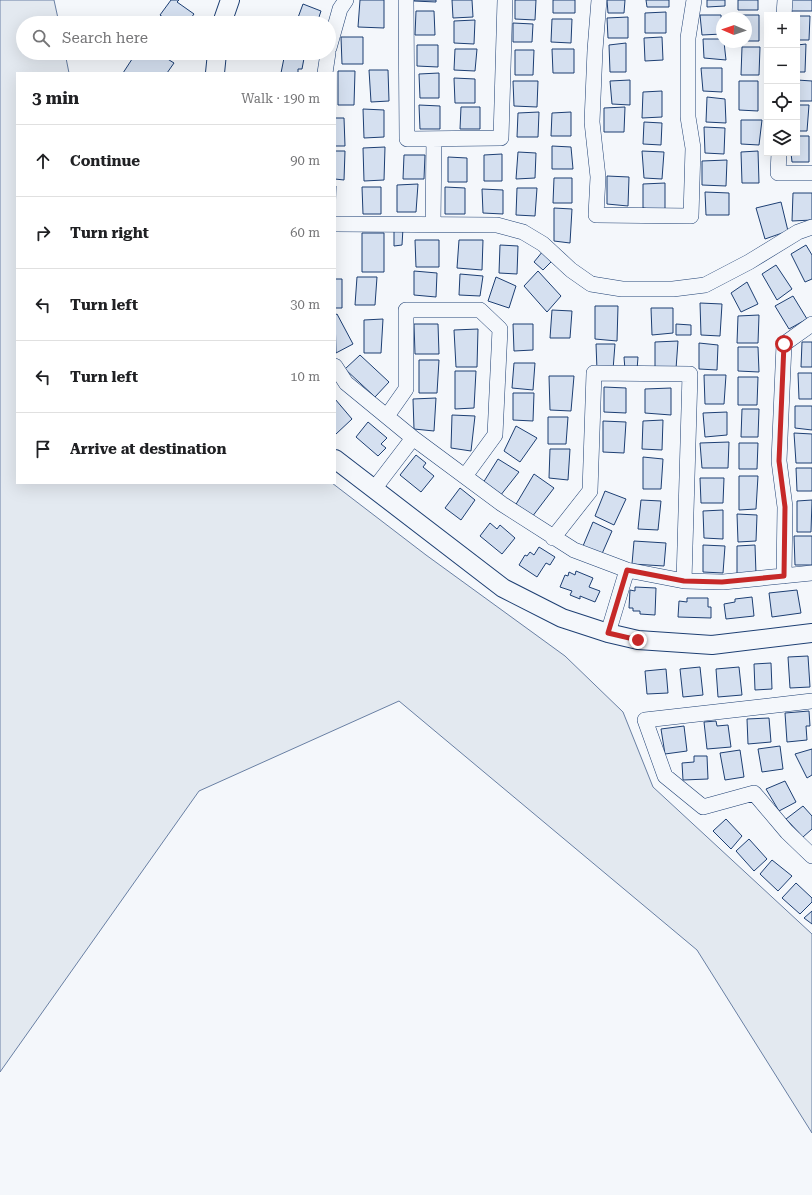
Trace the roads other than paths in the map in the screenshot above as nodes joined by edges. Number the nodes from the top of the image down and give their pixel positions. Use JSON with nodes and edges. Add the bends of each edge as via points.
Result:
{"nodes":[{"id":1,"x":230,"y":0,"type":"edge"},
{"id":2,"x":346,"y":0,"type":"edge"},
{"id":3,"x":406,"y":0,"type":"edge"},
{"id":4,"x":505,"y":0,"type":"edge"},
{"id":5,"x":599,"y":0,"type":"edge"},
{"id":6,"x":694,"y":0,"type":"edge"},
{"id":7,"x":785,"y":0,"type":"edge"},
{"id":8,"x":784,"y":12,"type":"edge"},
{"id":9,"x":224,"y":16,"type":"edge"},
{"id":10,"x":336,"y":23,"type":"edge"},
{"id":11,"x":216,"y":60,"type":"edge"},
{"id":12,"x":327,"y":60,"type":"edge"},
{"id":13,"x":215,"y":72,"type":"edge"},
{"id":14,"x":325,"y":72,"type":"edge"},
{"id":15,"x":434,"y":138,"type":"junction"},
{"id":16,"x":779,"y":156,"type":"edge"},
{"id":17,"x":812,"y":173,"type":"edge"},
{"id":18,"x":336,"y":224,"type":"edge"},
{"id":19,"x":433,"y":224,"type":"junction"},
{"id":20,"x":812,"y":227,"type":"edge"},
{"id":21,"x":812,"y":324,"type":"edge"},
{"id":22,"x":336,"y":368,"type":"edge"},
{"id":23,"x":387,"y":416,"type":"junction"},
{"id":24,"x":413,"y":438,"type":"junction"},
{"id":25,"x":336,"y":460,"type":"edge"},
{"id":26,"x":465,"y":476,"type":"junction"},
{"id":27,"x":374,"y":489,"type":"junction"},
{"id":28,"x":553,"y":538,"type":"junction"},
{"id":29,"x":627,"y":570,"type":"junction"},
{"id":30,"x":812,"y":573,"type":"edge"},
{"id":31,"x":784,"y":576,"type":"junction"},
{"id":32,"x":684,"y":581,"type":"junction"},
{"id":33,"x":608,"y":633,"type":"junction"},
{"id":34,"x":812,"y":633,"type":"edge"},
{"id":35,"x":812,"y":701,"type":"edge"},
{"id":36,"x":812,"y":856,"type":"edge"}],
"edges":[{"from":1,"to":9,"type":"street"},
{"from":2,"to":10,"type":"street"},
{"from":3,"to":15,"type":"street","via":[[407,139]]},
{"from":4,"to":15,"type":"street","via":[[502,138]]},
{"from":5,"to":6,"type":"street","via":[[592,122],[598,177],[596,215],[691,216],[693,148],[688,117],[688,38]]},
{"from":7,"to":8,"type":"street"},
{"from":11,"to":13,"type":"street"},
{"from":12,"to":14,"type":"street"},
{"from":15,"to":19,"type":"street"},
{"from":16,"to":17,"type":"street","via":[[778,173]]},
{"from":18,"to":19,"type":"street"},
{"from":19,"to":20,"type":"street","via":[[497,225],[523,232],[543,244],[571,270],[591,284],[622,289],[673,289],[705,284],[749,262],[798,232]]},
{"from":21,"to":31,"type":"street","via":[[784,344],[779,461],[785,507]]},
{"from":22,"to":23,"type":"street","via":[[346,383]]},
{"from":23,"to":24,"type":"street"},
{"from":23,"to":26,"type":"street","via":[[406,389],[406,310],[480,310],[500,329],[495,435]]},
{"from":24,"to":26,"type":"street"},
{"from":24,"to":27,"type":"street"},
{"from":25,"to":27,"type":"street"},
{"from":26,"to":28,"type":"street"},
{"from":27,"to":33,"type":"street","via":[[504,588],[562,618]]},
{"from":28,"to":29,"type":"street","via":[[574,550]]},
{"from":28,"to":32,"type":"street","via":[[590,492],[594,373],[690,374]]},
{"from":29,"to":32,"type":"street"},
{"from":29,"to":33,"type":"street"},
{"from":30,"to":31,"type":"street"},
{"from":31,"to":32,"type":"street","via":[[722,582]]},
{"from":33,"to":34,"type":"street","via":[[638,640],[712,645]]},
{"from":35,"to":36,"type":"street","via":[[645,720],[665,776],[703,807],[754,793],[787,832]]}]}
